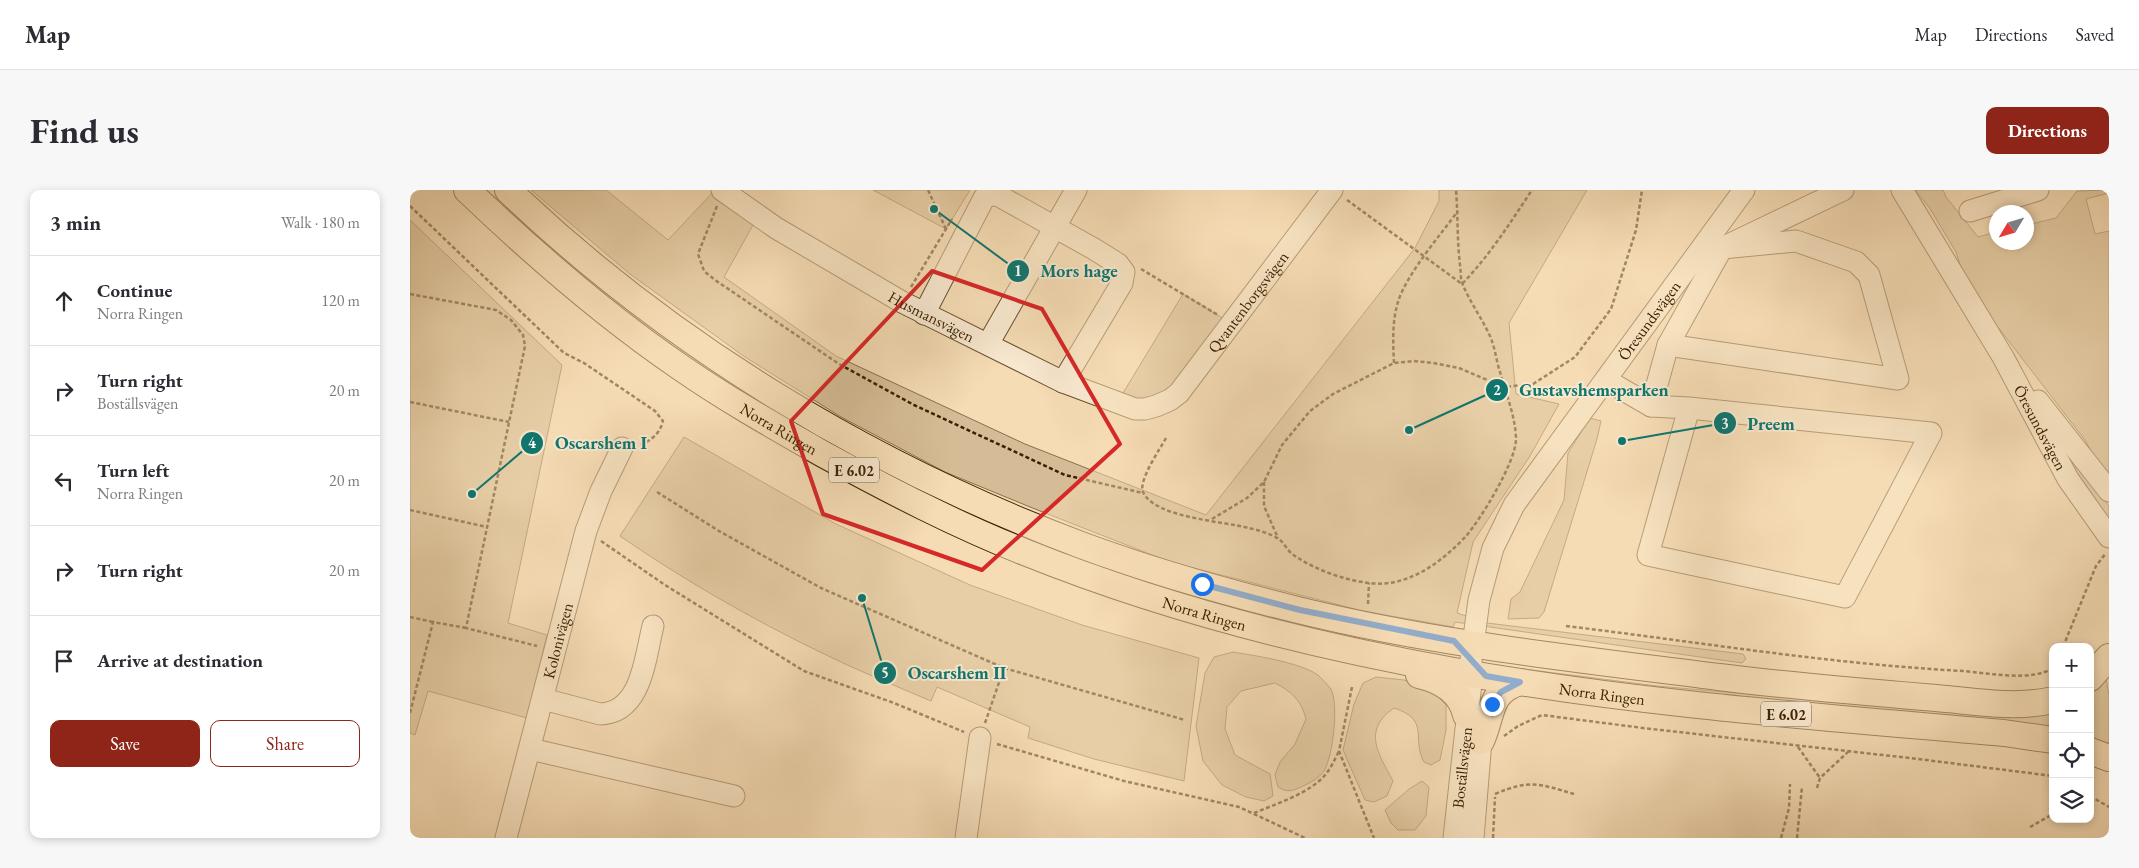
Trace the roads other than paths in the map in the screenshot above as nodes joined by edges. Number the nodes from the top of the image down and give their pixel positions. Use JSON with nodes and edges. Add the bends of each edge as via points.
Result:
{"nodes":[{"id":1,"x":468,"y":190,"type":"edge"},
{"id":2,"x":508,"y":190,"type":"edge"},
{"id":3,"x":723,"y":190,"type":"edge"},
{"id":4,"x":1076,"y":190,"type":"edge"},
{"id":5,"x":1744,"y":190,"type":"edge"},
{"id":6,"x":1844,"y":190,"type":"edge"},
{"id":7,"x":1902,"y":190,"type":"edge"},
{"id":8,"x":2038,"y":190,"type":"edge"},
{"id":9,"x":1336,"y":193,"type":"edge"},
{"id":10,"x":1970,"y":211,"type":"dead end"},
{"id":11,"x":1054,"y":226,"type":"junction"},
{"id":12,"x":1722,"y":248,"type":"junction"},
{"id":13,"x":924,"y":314,"type":"junction"},
{"id":14,"x":988,"y":344,"type":"junction"},
{"id":15,"x":1668,"y":345,"type":"junction"},
{"id":16,"x":2003,"y":357,"type":"junction"},
{"id":17,"x":1606,"y":380,"type":"junction"},
{"id":18,"x":1063,"y":382,"type":"junction"},
{"id":19,"x":1156,"y":406,"type":"joint"},
{"id":20,"x":1651,"y":406,"type":"junction"},
{"id":21,"x":1690,"y":408,"type":"junction"},
{"id":22,"x":622,"y":448,"type":"road end"},
{"id":23,"x":2109,"y":491,"type":"edge"},
{"id":24,"x":2109,"y":538,"type":"edge"},
{"id":25,"x":653,"y":626,"type":"dead end"},
{"id":26,"x":1352,"y":650,"type":"junction"},
{"id":27,"x":2109,"y":657,"type":"edge"},
{"id":28,"x":1476,"y":660,"type":"junction"},
{"id":29,"x":2094,"y":674,"type":"edge"},
{"id":30,"x":1520,"y":682,"type":"junction"},
{"id":31,"x":543,"y":699,"type":"junction"},
{"id":32,"x":2049,"y":701,"type":"edge"},
{"id":33,"x":1466,"y":715,"type":"junction"},
{"id":34,"x":980,"y":738,"type":"road end"},
{"id":35,"x":2049,"y":739,"type":"edge"},
{"id":36,"x":1491,"y":740,"type":"junction"},
{"id":37,"x":530,"y":749,"type":"junction"},
{"id":38,"x":2094,"y":752,"type":"edge"},
{"id":39,"x":2109,"y":758,"type":"edge"},
{"id":40,"x":734,"y":796,"type":"dead end"},
{"id":41,"x":506,"y":838,"type":"edge"},
{"id":42,"x":966,"y":838,"type":"edge"},
{"id":43,"x":1454,"y":838,"type":"edge"},
{"id":44,"x":1473,"y":838,"type":"edge"}],
"edges":[{"from":1,"to":26,"type":"main road","name":"Norra Ringen","number":"E 6.02","via":[[511,232],[596,304],[679,366],[757,418],[868,478],[954,521],[1076,571],[1195,611]]},
{"from":2,"to":28,"type":"main road","name":"Norra Ringen","number":"E 6.02","via":[[613,282],[698,344],[775,395],[852,440],[950,489],[1083,546],[1202,584]]},
{"from":3,"to":13,"type":"street","name":"Husmansvägen","via":[[776,228]]},
{"from":4,"to":11,"type":"street"},
{"from":5,"to":17,"type":"street","name":"Öresundsvägen"},
{"from":6,"to":12,"type":"street"},
{"from":7,"to":16,"type":"street"},
{"from":8,"to":10,"type":"street"},
{"from":9,"to":19,"type":"street","name":"Qvantenborgsvägen","via":[[1184,386],[1170,400]]},
{"from":11,"to":13,"type":"street","via":[[994,194],[984,198]]},
{"from":11,"to":14,"type":"street"},
{"from":11,"to":18,"type":"street","via":[[1118,264],[1124,272],[1122,283]]},
{"from":12,"to":15,"type":"street"},
{"from":12,"to":15,"type":"street","via":[[1796,241],[1856,262],[1868,275],[1898,379]]},
{"from":13,"to":14,"type":"street","name":"Husmansvägen"},
{"from":14,"to":18,"type":"street","name":"Husmansvägen"},
{"from":15,"to":20,"type":"street"},
{"from":16,"to":23,"type":"street","name":"Öresundsvägen"},
{"from":16,"to":24,"type":"street","name":"Öresundsvägen","via":[[2068,479]]},
{"from":17,"to":20,"type":"street"},
{"from":17,"to":28,"type":"street","name":"Öresundsvägen","via":[[1514,504],[1493,548],[1485,582]]},
{"from":18,"to":19,"type":"street","name":"Husmansvägen","via":[[1135,409]]},
{"from":20,"to":21,"type":"street"},
{"from":21,"to":21,"type":"street","via":[[1648,555],[1845,597],[1931,433]]},
{"from":22,"to":31,"type":"street","name":"Kolonivägen","via":[[586,531]]},
{"from":25,"to":31,"type":"street","via":[[639,682],[627,703],[619,709],[610,714],[600,714]]},
{"from":26,"to":28,"type":"main road","name":"Norra Ringen","number":"E 6.02"},
{"from":26,"to":33,"type":"main road","via":[[1370,664],[1440,681],[1457,696]]},
{"from":27,"to":29,"type":"main road"},
{"from":28,"to":30,"type":"main road","name":"Norra Ringen","number":"E 6.02"},
{"from":28,"to":32,"type":"main road","name":"Norra Ringen","number":"E 6.02","via":[[1515,650],[1821,689],[2002,703]]},
{"from":28,"to":33,"type":"street","name":"Boställsvägen"},
{"from":28,"to":36,"type":"street","name":"Boställsvägen","via":[[1479,730]]},
{"from":30,"to":35,"type":"main road","name":"Norra Ringen","number":"E 6.02","via":[[1649,699]]},
{"from":30,"to":36,"type":"main road","via":[[1506,688],[1494,700]]},
{"from":31,"to":37,"type":"street","name":"Kolonivägen"},
{"from":33,"to":43,"type":"street","name":"Boställsvägen"},
{"from":34,"to":42,"type":"street"},
{"from":36,"to":44,"type":"street","name":"Boställsvägen"},
{"from":37,"to":40,"type":"street"},
{"from":37,"to":41,"type":"street","name":"Kolonivägen"},
{"from":38,"to":39,"type":"main road"}]}
